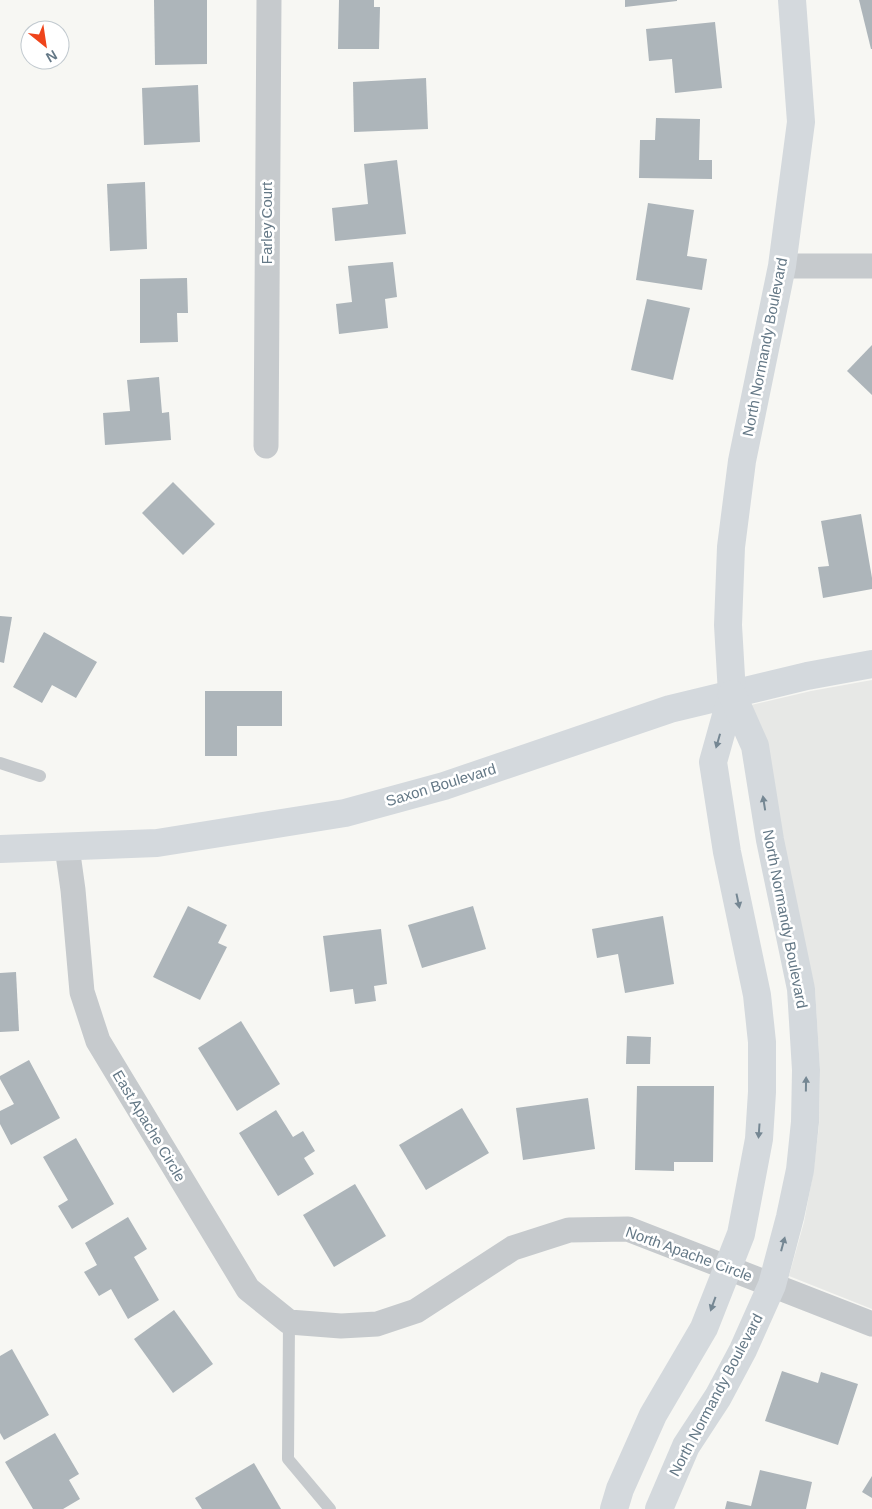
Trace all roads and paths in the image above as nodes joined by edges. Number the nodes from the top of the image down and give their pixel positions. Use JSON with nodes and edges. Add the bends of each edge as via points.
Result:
{"nodes":[{"id":1,"x":269,"y":0,"type":"edge"},
{"id":2,"x":792,"y":0,"type":"edge"},
{"id":3,"x":782,"y":266,"type":"junction"},
{"id":4,"x":872,"y":266,"type":"edge"},
{"id":5,"x":266,"y":446,"type":"dead end"},
{"id":6,"x":872,"y":664,"type":"edge"},
{"id":7,"x":732,"y":694,"type":"junction"},
{"id":8,"x":0,"y":763,"type":"edge"},
{"id":9,"x":40,"y":776,"type":"dead end"},
{"id":10,"x":67,"y":847,"type":"junction"},
{"id":11,"x":0,"y":849,"type":"edge"},
{"id":12,"x":727,"y":1267,"type":"junction"},
{"id":13,"x":772,"y":1285,"type":"junction"},
{"id":14,"x":289,"y":1322,"type":"junction"},
{"id":15,"x":872,"y":1324,"type":"edge"},
{"id":16,"x":330,"y":1509,"type":"edge"},
{"id":17,"x":614,"y":1509,"type":"edge"},
{"id":18,"x":659,"y":1509,"type":"edge"}],
"edges":[{"from":1,"to":5,"type":"street","name":"Farley Court"},
{"from":2,"to":3,"type":"street","name":"North Normandy Boulevard","via":[[800,122]]},
{"from":3,"to":4,"type":"street"},
{"from":3,"to":7,"type":"street","name":"North Normandy Boulevard","via":[[742,460],[732,537],[728,625]]},
{"from":6,"to":7,"type":"street","name":"Saxon Boulevard"},
{"from":7,"to":10,"type":"street","name":"Saxon Boulevard","via":[[670,709],[444,786],[345,813],[157,843]]},
{"from":7,"to":12,"type":"street","name":"North Normandy Boulevard","one_way":true,"via":[[713,762],[727,852],[757,995],[762,1042],[762,1092],[751,1187],[740,1234]]},
{"from":13,"to":7,"type":"street","name":"North Normandy Boulevard","one_way":true,"via":[[800,1170],[806,1122],[802,998],[755,746]]},
{"from":8,"to":9,"type":"lane"},
{"from":10,"to":11,"type":"street","name":"Saxon Boulevard"},
{"from":10,"to":14,"type":"street","name":"East Apache Circle","via":[[82,992],[98,1041],[248,1289]]},
{"from":12,"to":13,"type":"street","name":"North Apache Circle"},
{"from":12,"to":14,"type":"street","name":"North Apache Circle","via":[[628,1228],[569,1230],[513,1248],[416,1310],[377,1324],[341,1326]]},
{"from":12,"to":17,"type":"street","name":"North Normandy Boulevard","one_way":true,"via":[[704,1328],[644,1432]]},
{"from":13,"to":15,"type":"street","name":"North Apache Circle"},
{"from":13,"to":18,"type":"street","name":"North Normandy Boulevard","via":[[739,1358],[686,1446]]},
{"from":14,"to":16,"type":"lane","via":[[288,1459]]}]}
